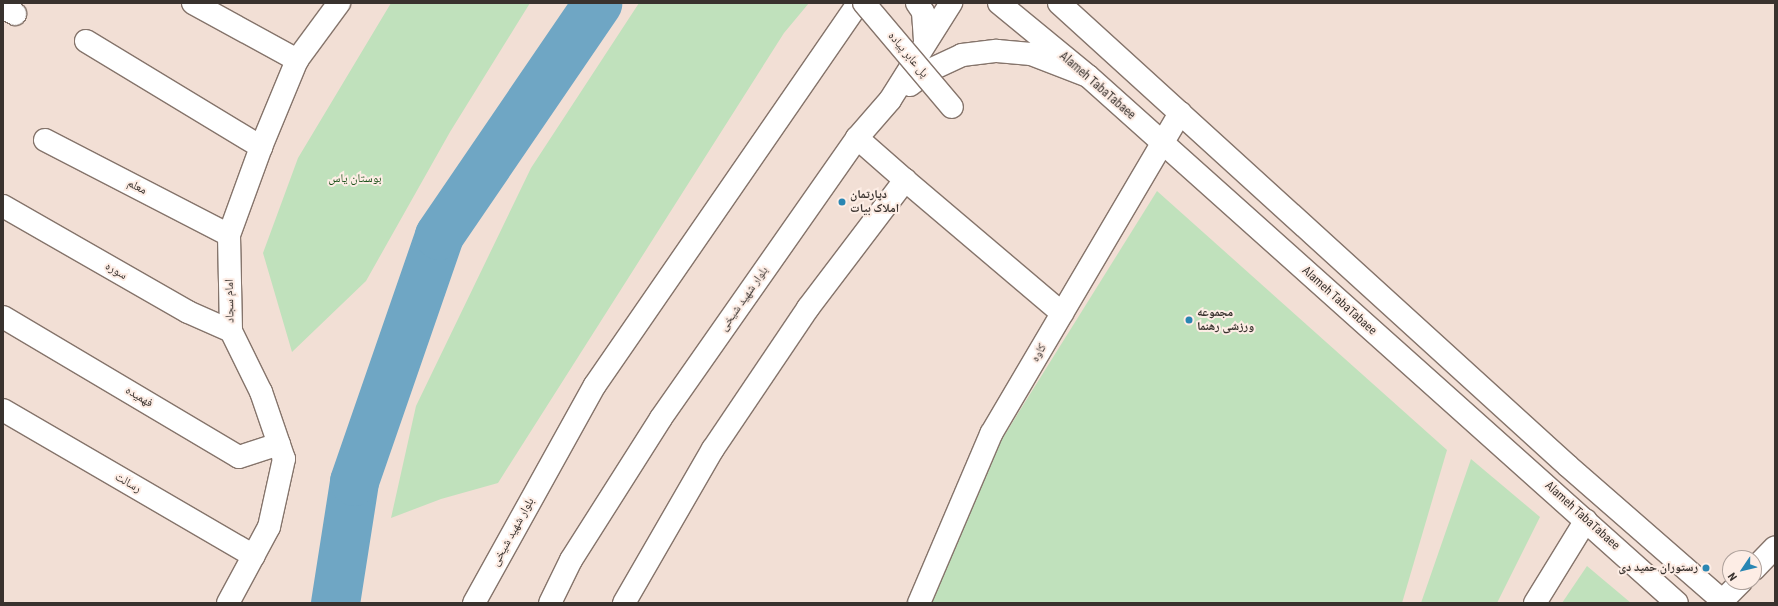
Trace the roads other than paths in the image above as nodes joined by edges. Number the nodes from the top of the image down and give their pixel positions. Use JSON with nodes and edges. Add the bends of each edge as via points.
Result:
{"nodes":[{"id":1,"x":193,"y":3,"type":"edge"},
{"id":2,"x":339,"y":3,"type":"edge"},
{"id":3,"x":860,"y":3,"type":"edge"},
{"id":4,"x":864,"y":3,"type":"edge"},
{"id":5,"x":917,"y":3,"type":"edge"},
{"id":6,"x":951,"y":3,"type":"edge"},
{"id":7,"x":999,"y":3,"type":"edge"},
{"id":8,"x":1059,"y":3,"type":"edge"},
{"id":9,"x":86,"y":41,"type":"dead end"},
{"id":10,"x":925,"y":41,"type":"junction"},
{"id":11,"x":298,"y":60,"type":"junction"},
{"id":12,"x":1088,"y":76,"type":"junction"},
{"id":13,"x":890,"y":100,"type":"junction"},
{"id":14,"x":952,"y":107,"type":"dead end"},
{"id":15,"x":1180,"y":113,"type":"junction"},
{"id":16,"x":857,"y":138,"type":"junction"},
{"id":17,"x":45,"y":140,"type":"dead end"},
{"id":18,"x":1162,"y":143,"type":"junction"},
{"id":19,"x":261,"y":146,"type":"junction"},
{"id":20,"x":905,"y":180,"type":"junction"},
{"id":21,"x":3,"y":206,"type":"edge"},
{"id":22,"x":229,"y":235,"type":"junction"},
{"id":23,"x":1062,"y":313,"type":"junction"},
{"id":24,"x":3,"y":316,"type":"edge"},
{"id":25,"x":230,"y":331,"type":"junction"},
{"id":26,"x":3,"y":410,"type":"edge"},
{"id":27,"x":279,"y":444,"type":"junction"},
{"id":28,"x":1586,"y":520,"type":"junction"},
{"id":29,"x":1775,"y":547,"type":"edge"},
{"id":30,"x":254,"y":556,"type":"junction"},
{"id":31,"x":1762,"y":561,"type":"edge"},
{"id":32,"x":1733,"y":590,"type":"edge"},
{"id":33,"x":1722,"y":602,"type":"edge"},
{"id":34,"x":228,"y":603,"type":"edge"},
{"id":35,"x":474,"y":603,"type":"edge"},
{"id":36,"x":550,"y":603,"type":"edge"},
{"id":37,"x":624,"y":603,"type":"edge"},
{"id":38,"x":919,"y":603,"type":"edge"},
{"id":39,"x":1535,"y":603,"type":"edge"},
{"id":40,"x":1677,"y":603,"type":"edge"}],
"edges":[{"from":1,"to":11,"type":"street"},
{"from":2,"to":11,"type":"street","name":"امام سجاد"},
{"from":3,"to":35,"type":"street","name":"بلوار شهید شیخی","via":[[595,385]]},
{"from":4,"to":14,"type":"street","name":"پل عابر پیاده","bridge":true},
{"from":5,"to":10,"type":"street","via":[[923,12]]},
{"from":6,"to":10,"type":"street","name":"بلوار شهید شیخی"},
{"from":7,"to":12,"type":"street","name":"Alameh TabaTabaee"},
{"from":8,"to":15,"type":"street"},
{"from":9,"to":19,"type":"street"},
{"from":10,"to":13,"type":"street","name":"بلوار شهید شیخی"},
{"from":11,"to":19,"type":"street","name":"امام سجاد"},
{"from":12,"to":13,"type":"street","via":[[1030,54],[997,51],[962,55],[930,70]]},
{"from":12,"to":18,"type":"street","name":"Alameh TabaTabaee"},
{"from":13,"to":16,"type":"street","name":"بلوار شهید شیخی"},
{"from":15,"to":18,"type":"street","name":"کاوه"},
{"from":15,"to":33,"type":"street","via":[[1568,466]]},
{"from":16,"to":20,"type":"street"},
{"from":16,"to":36,"type":"street","name":"بلوار شهید شیخی","via":[[661,418],[571,560]]},
{"from":17,"to":22,"type":"street","name":"معلم"},
{"from":18,"to":23,"type":"street","name":"کاوه"},
{"from":18,"to":28,"type":"street","name":"Alameh TabaTabaee"},
{"from":19,"to":22,"type":"street","name":"امام سجاد"},
{"from":20,"to":23,"type":"street"},
{"from":20,"to":37,"type":"street","via":[[808,308],[713,449]]},
{"from":21,"to":25,"type":"street","name":"سوره","via":[[188,312]]},
{"from":22,"to":25,"type":"street","name":"امام سجاد"},
{"from":23,"to":38,"type":"street","name":"کاوه","via":[[991,434]]},
{"from":24,"to":27,"type":"street","name":"فهمیده","via":[[239,457]]},
{"from":25,"to":27,"type":"street","name":"امام سجاد","via":[[261,392]]},
{"from":26,"to":30,"type":"street","name":"رسالت"},
{"from":27,"to":30,"type":"street","name":"امام سجاد","via":[[284,459],[271,520]]},
{"from":28,"to":39,"type":"street"},
{"from":28,"to":40,"type":"street","name":"Alameh TabaTabaee"},
{"from":29,"to":31,"type":"street"},
{"from":30,"to":34,"type":"street","name":"امام سجاد"},
{"from":32,"to":33,"type":"street"}]}
